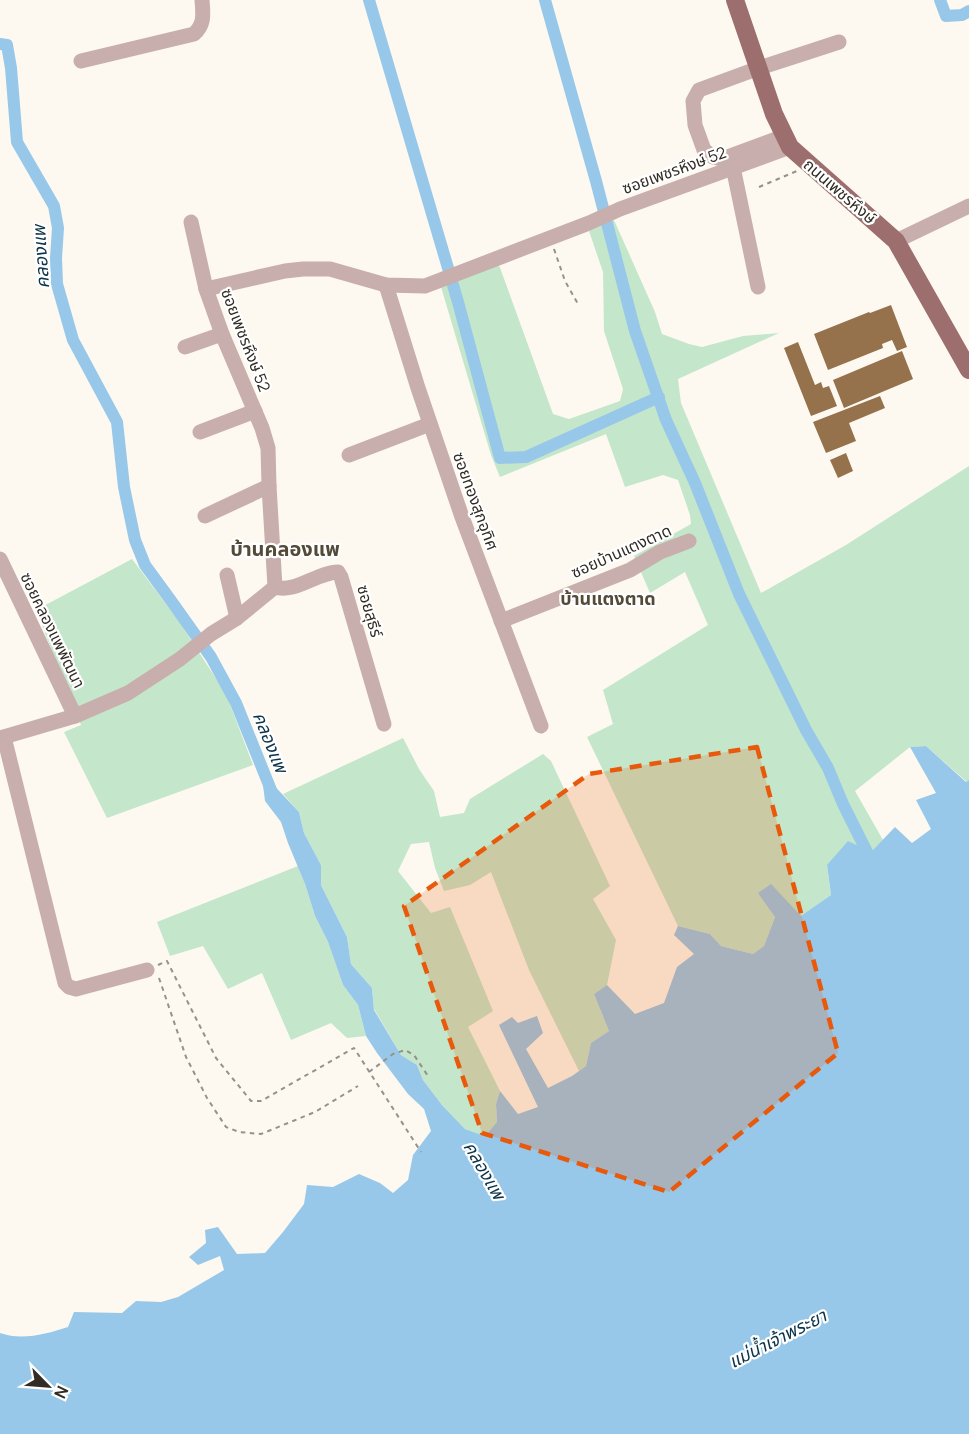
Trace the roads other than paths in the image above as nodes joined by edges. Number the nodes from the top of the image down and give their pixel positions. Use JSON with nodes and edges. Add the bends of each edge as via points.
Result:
{"nodes":[{"id":1,"x":202,"y":0,"type":"edge"},
{"id":2,"x":736,"y":0,"type":"edge"},
{"id":3,"x":839,"y":42,"type":"dead end"},
{"id":4,"x":81,"y":61,"type":"dead end"},
{"id":5,"x":759,"y":68,"type":"junction"},
{"id":6,"x":787,"y":142,"type":"junction"},
{"id":7,"x":733,"y":167,"type":"junction"},
{"id":8,"x":969,"y":206,"type":"edge"},
{"id":9,"x":191,"y":222,"type":"dead end"},
{"id":10,"x":896,"y":241,"type":"junction"},
{"id":11,"x":386,"y":285,"type":"junction"},
{"id":12,"x":758,"y":287,"type":"dead end"},
{"id":13,"x":206,"y":289,"type":"junction"},
{"id":14,"x":222,"y":334,"type":"junction"},
{"id":15,"x":185,"y":347,"type":"dead end"},
{"id":16,"x":969,"y":370,"type":"edge"},
{"id":17,"x":255,"y":411,"type":"junction"},
{"id":18,"x":430,"y":424,"type":"junction"},
{"id":19,"x":200,"y":432,"type":"dead end"},
{"id":20,"x":349,"y":455,"type":"dead end"},
{"id":21,"x":269,"y":486,"type":"junction"},
{"id":22,"x":205,"y":516,"type":"dead end"},
{"id":23,"x":689,"y":541,"type":"dead end"},
{"id":24,"x":0,"y":560,"type":"edge"},
{"id":25,"x":226,"y":575,"type":"dead end"},
{"id":26,"x":275,"y":587,"type":"junction"},
{"id":27,"x":237,"y":618,"type":"junction"},
{"id":28,"x":501,"y":621,"type":"junction"},
{"id":29,"x":75,"y":716,"type":"junction"},
{"id":30,"x":384,"y":724,"type":"dead end"},
{"id":31,"x":541,"y":726,"type":"dead end"},
{"id":32,"x":2,"y":738,"type":"edge"},
{"id":33,"x":147,"y":970,"type":"road end"}],
"edges":[{"from":1,"to":4,"type":"street","via":[[203,19],[194,34]]},
{"from":2,"to":5,"type":"main road","name":"ถนนเพชรหึงษ์"},
{"from":3,"to":5,"type":"street"},
{"from":5,"to":6,"type":"main road","name":"ถนนเพชรหึงษ์"},
{"from":5,"to":6,"type":"street","via":[[699,90],[693,101],[695,125],[704,150],[722,159]]},
{"from":6,"to":7,"type":"street","name":"ซอยเพชรหึงษ์ 52"},
{"from":6,"to":10,"type":"main road","name":"ถนนเพชรหึงษ์"},
{"from":7,"to":11,"type":"street","name":"ซอยเพชรหึงษ์ 52","via":[[426,285]]},
{"from":7,"to":12,"type":"street"},
{"from":8,"to":10,"type":"street"},
{"from":9,"to":13,"type":"street"},
{"from":10,"to":16,"type":"main road","name":"ถนนเพชรหึงษ์"},
{"from":11,"to":13,"type":"street","name":"ซอยเพชรหึงษ์ 52","via":[[330,269],[303,269]]},
{"from":11,"to":18,"type":"street","name":"ซอยทองสุกอุทิศ"},
{"from":13,"to":14,"type":"street","name":"ซอยเพชรหึงษ์ 52"},
{"from":14,"to":15,"type":"street"},
{"from":14,"to":17,"type":"street","name":"ซอยเพชรหึงษ์ 52"},
{"from":17,"to":19,"type":"street"},
{"from":17,"to":21,"type":"street","name":"ซอยเพชรหึงษ์ 52","via":[[268,448]]},
{"from":18,"to":20,"type":"street"},
{"from":18,"to":28,"type":"street","name":"ซอยทองสุกอุทิศ"},
{"from":21,"to":22,"type":"street"},
{"from":21,"to":26,"type":"street","name":"ซอยเพชรหึงษ์ 52"},
{"from":23,"to":28,"type":"street","name":"ซอยบ้านแตงตาด","via":[[630,570]]},
{"from":24,"to":29,"type":"street","name":"ซอยคลองแพพัฒนา"},
{"from":25,"to":27,"type":"street"},
{"from":26,"to":27,"type":"street"},
{"from":26,"to":30,"type":"street","name":"ซอยสุธีร์","via":[[284,590],[338,572],[342,577]]},
{"from":27,"to":29,"type":"street","via":[[128,693]]},
{"from":28,"to":31,"type":"street","name":"ซอยทองสุกอุทิศ"},
{"from":29,"to":32,"type":"street"},
{"from":32,"to":33,"type":"street","via":[[65,983],[76,989]]}]}
